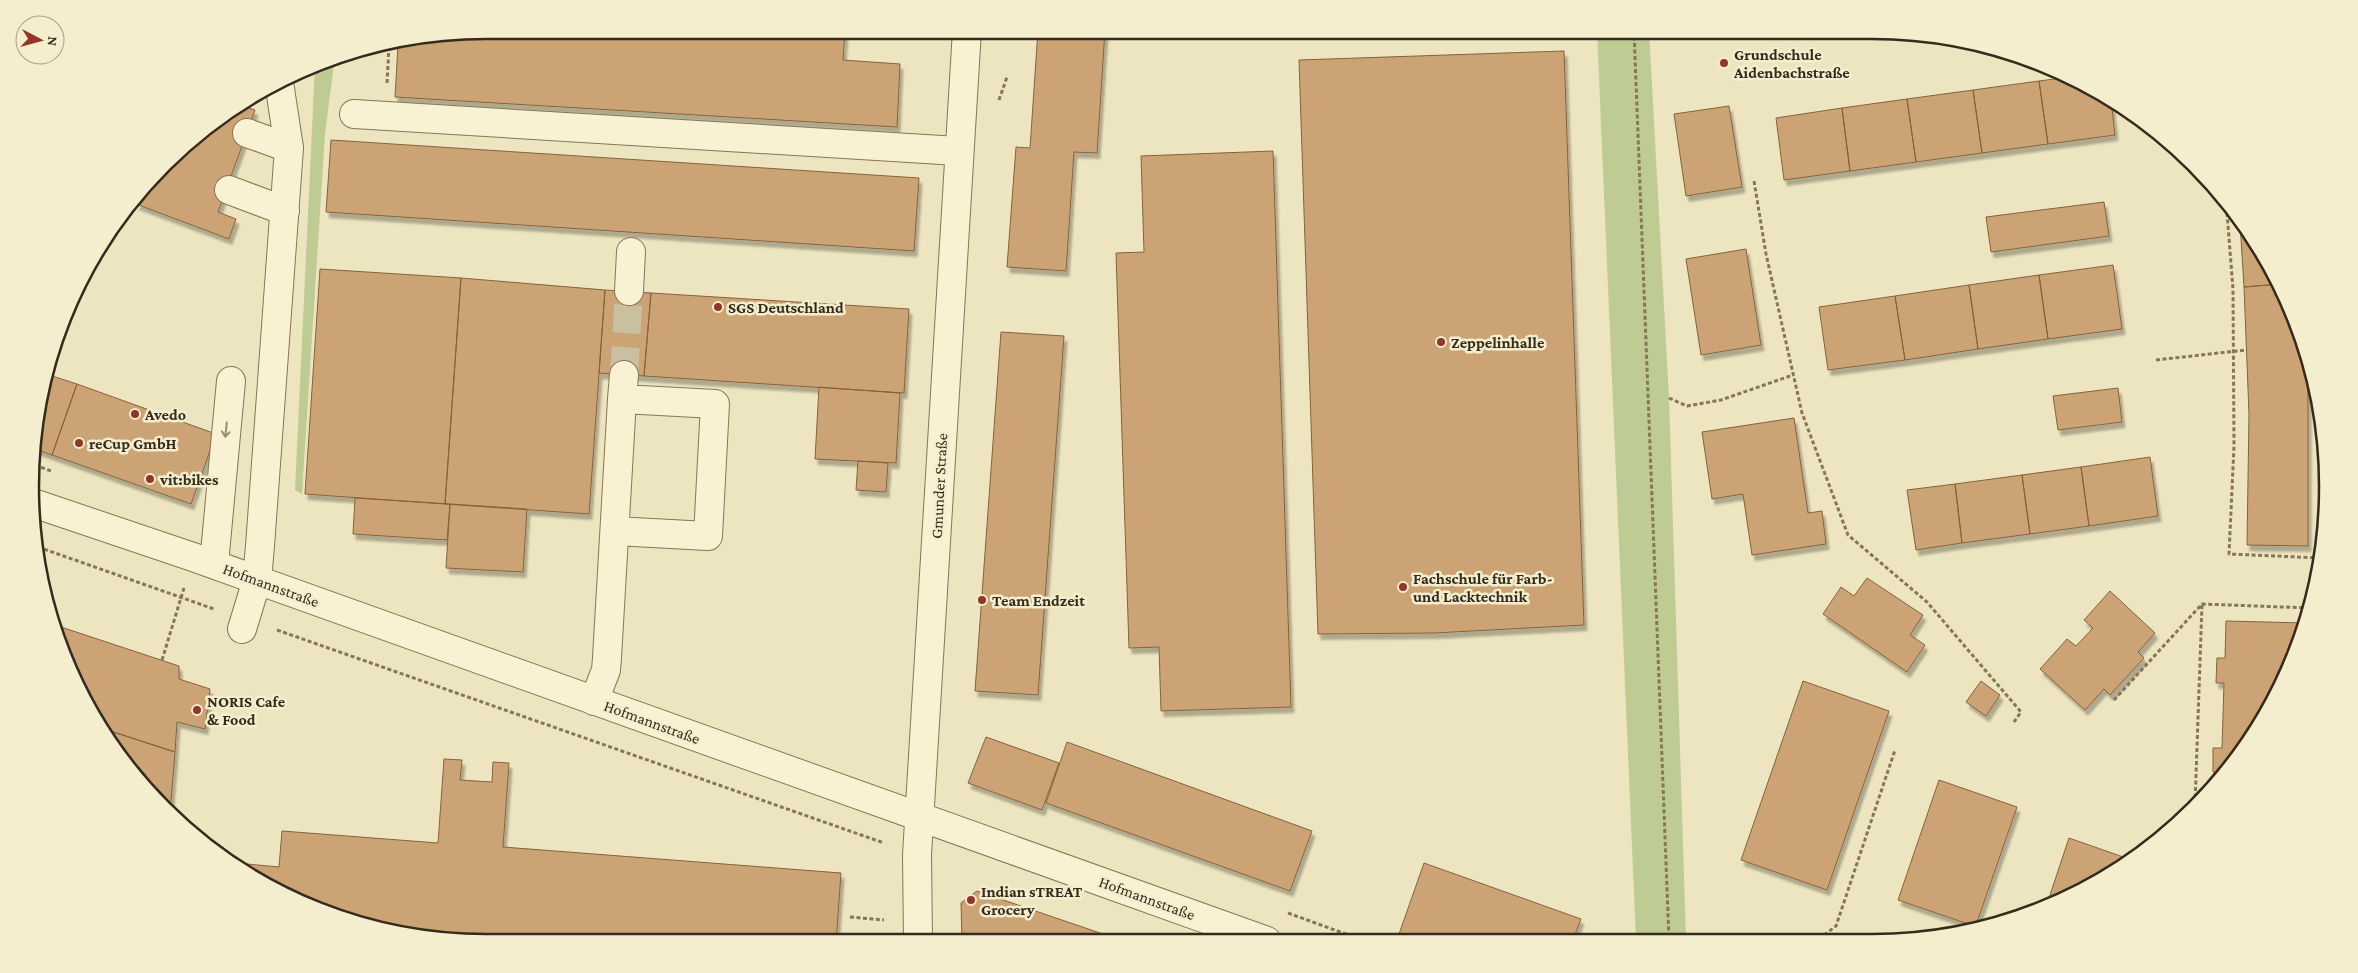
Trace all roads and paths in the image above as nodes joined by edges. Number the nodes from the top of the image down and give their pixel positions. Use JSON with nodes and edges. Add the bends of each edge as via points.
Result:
{"nodes":[{"id":1,"x":965,"y":39,"type":"edge"},
{"id":2,"x":1634,"y":39,"type":"edge"},
{"id":3,"x":280,"y":89,"type":"edge"},
{"id":4,"x":354,"y":114,"type":"dead end"},
{"id":5,"x":247,"y":133,"type":"dead end"},
{"id":6,"x":289,"y":148,"type":"junction"},
{"id":7,"x":958,"y":151,"type":"junction"},
{"id":8,"x":1754,"y":181,"type":"dead end"},
{"id":9,"x":229,"y":190,"type":"dead end"},
{"id":10,"x":285,"y":211,"type":"junction"},
{"id":11,"x":2227,"y":214,"type":"edge"},
{"id":12,"x":631,"y":252,"type":"dead end"},
{"id":13,"x":629,"y":291,"type":"tunnel mouth"},
{"id":14,"x":2246,"y":350,"type":"dead end"},
{"id":15,"x":2232,"y":351,"type":"junction"},
{"id":16,"x":2156,"y":360,"type":"dead end"},
{"id":17,"x":1794,"y":376,"type":"junction"},
{"id":18,"x":232,"y":381,"type":"dead end"},
{"id":19,"x":1669,"y":398,"type":"dead end"},
{"id":20,"x":40,"y":505,"type":"edge"},
{"id":21,"x":615,"y":531,"type":"junction"},
{"id":22,"x":44,"y":549,"type":"edge"},
{"id":23,"x":2313,"y":558,"type":"edge"},
{"id":24,"x":214,"y":564,"type":"junction"},
{"id":25,"x":257,"y":580,"type":"junction"},
{"id":26,"x":2202,"y":604,"type":"junction"},
{"id":27,"x":178,"y":608,"type":"dead end"},
{"id":28,"x":2302,"y":608,"type":"edge"},
{"id":29,"x":244,"y":624,"type":"junction"},
{"id":30,"x":162,"y":660,"type":"dead end"},
{"id":31,"x":594,"y":700,"type":"junction"},
{"id":32,"x":2114,"y":700,"type":"dead end"},
{"id":33,"x":2014,"y":722,"type":"dead end"},
{"id":34,"x":1895,"y":750,"type":"dead end"},
{"id":35,"x":2195,"y":795,"type":"edge"},
{"id":36,"x":920,"y":817,"type":"junction"},
{"id":37,"x":917,"y":855,"type":"junction"},
{"id":38,"x":918,"y":934,"type":"edge"},
{"id":39,"x":1248,"y":934,"type":"edge"},
{"id":40,"x":1669,"y":934,"type":"edge"},
{"id":41,"x":1826,"y":934,"type":"edge"}],
"edges":[{"from":1,"to":7,"type":"street","name":"Gmunder Straße"},
{"from":2,"to":40,"type":"path"},
{"from":3,"to":6,"type":"street"},
{"from":4,"to":7,"type":"street"},
{"from":5,"to":6,"type":"street"},
{"from":6,"to":10,"type":"street"},
{"from":7,"to":36,"type":"street","name":"Gmunder Straße"},
{"from":8,"to":17,"type":"path","via":[[1766,254]]},
{"from":9,"to":10,"type":"street"},
{"from":10,"to":25,"type":"street"},
{"from":11,"to":15,"type":"path","via":[[2233,289]]},
{"from":12,"to":13,"type":"street"},
{"from":14,"to":15,"type":"path"},
{"from":15,"to":16,"type":"path"},
{"from":15,"to":23,"type":"path","via":[[2234,446],[2229,554]]},
{"from":17,"to":19,"type":"path","via":[[1721,400],[1687,406]]},
{"from":17,"to":33,"type":"path","via":[[1802,413],[1848,535],[1927,602],[2021,712]]},
{"from":18,"to":24,"type":"street","one_way":true},
{"from":20,"to":24,"type":"street","name":"Hofmannstraße"},
{"from":21,"to":21,"type":"street","via":[[708,536],[715,404],[623,387]]},
{"from":21,"to":31,"type":"street","via":[[606,670]]},
{"from":22,"to":29,"type":"path"},
{"from":24,"to":25,"type":"street","name":"Hofmannstraße"},
{"from":25,"to":29,"type":"street"},
{"from":25,"to":31,"type":"street","name":"Hofmannstraße"},
{"from":26,"to":28,"type":"path"},
{"from":26,"to":32,"type":"path"},
{"from":26,"to":35,"type":"path"},
{"from":27,"to":30,"type":"path"},
{"from":29,"to":37,"type":"path"},
{"from":31,"to":36,"type":"street","name":"Hofmannstraße"},
{"from":34,"to":41,"type":"path","via":[[1836,926]]},
{"from":36,"to":37,"type":"street","name":"Gmunder Straße"},
{"from":36,"to":39,"type":"street","name":"Hofmannstraße"},
{"from":37,"to":38,"type":"street","name":"Gmunder Straße"}]}
